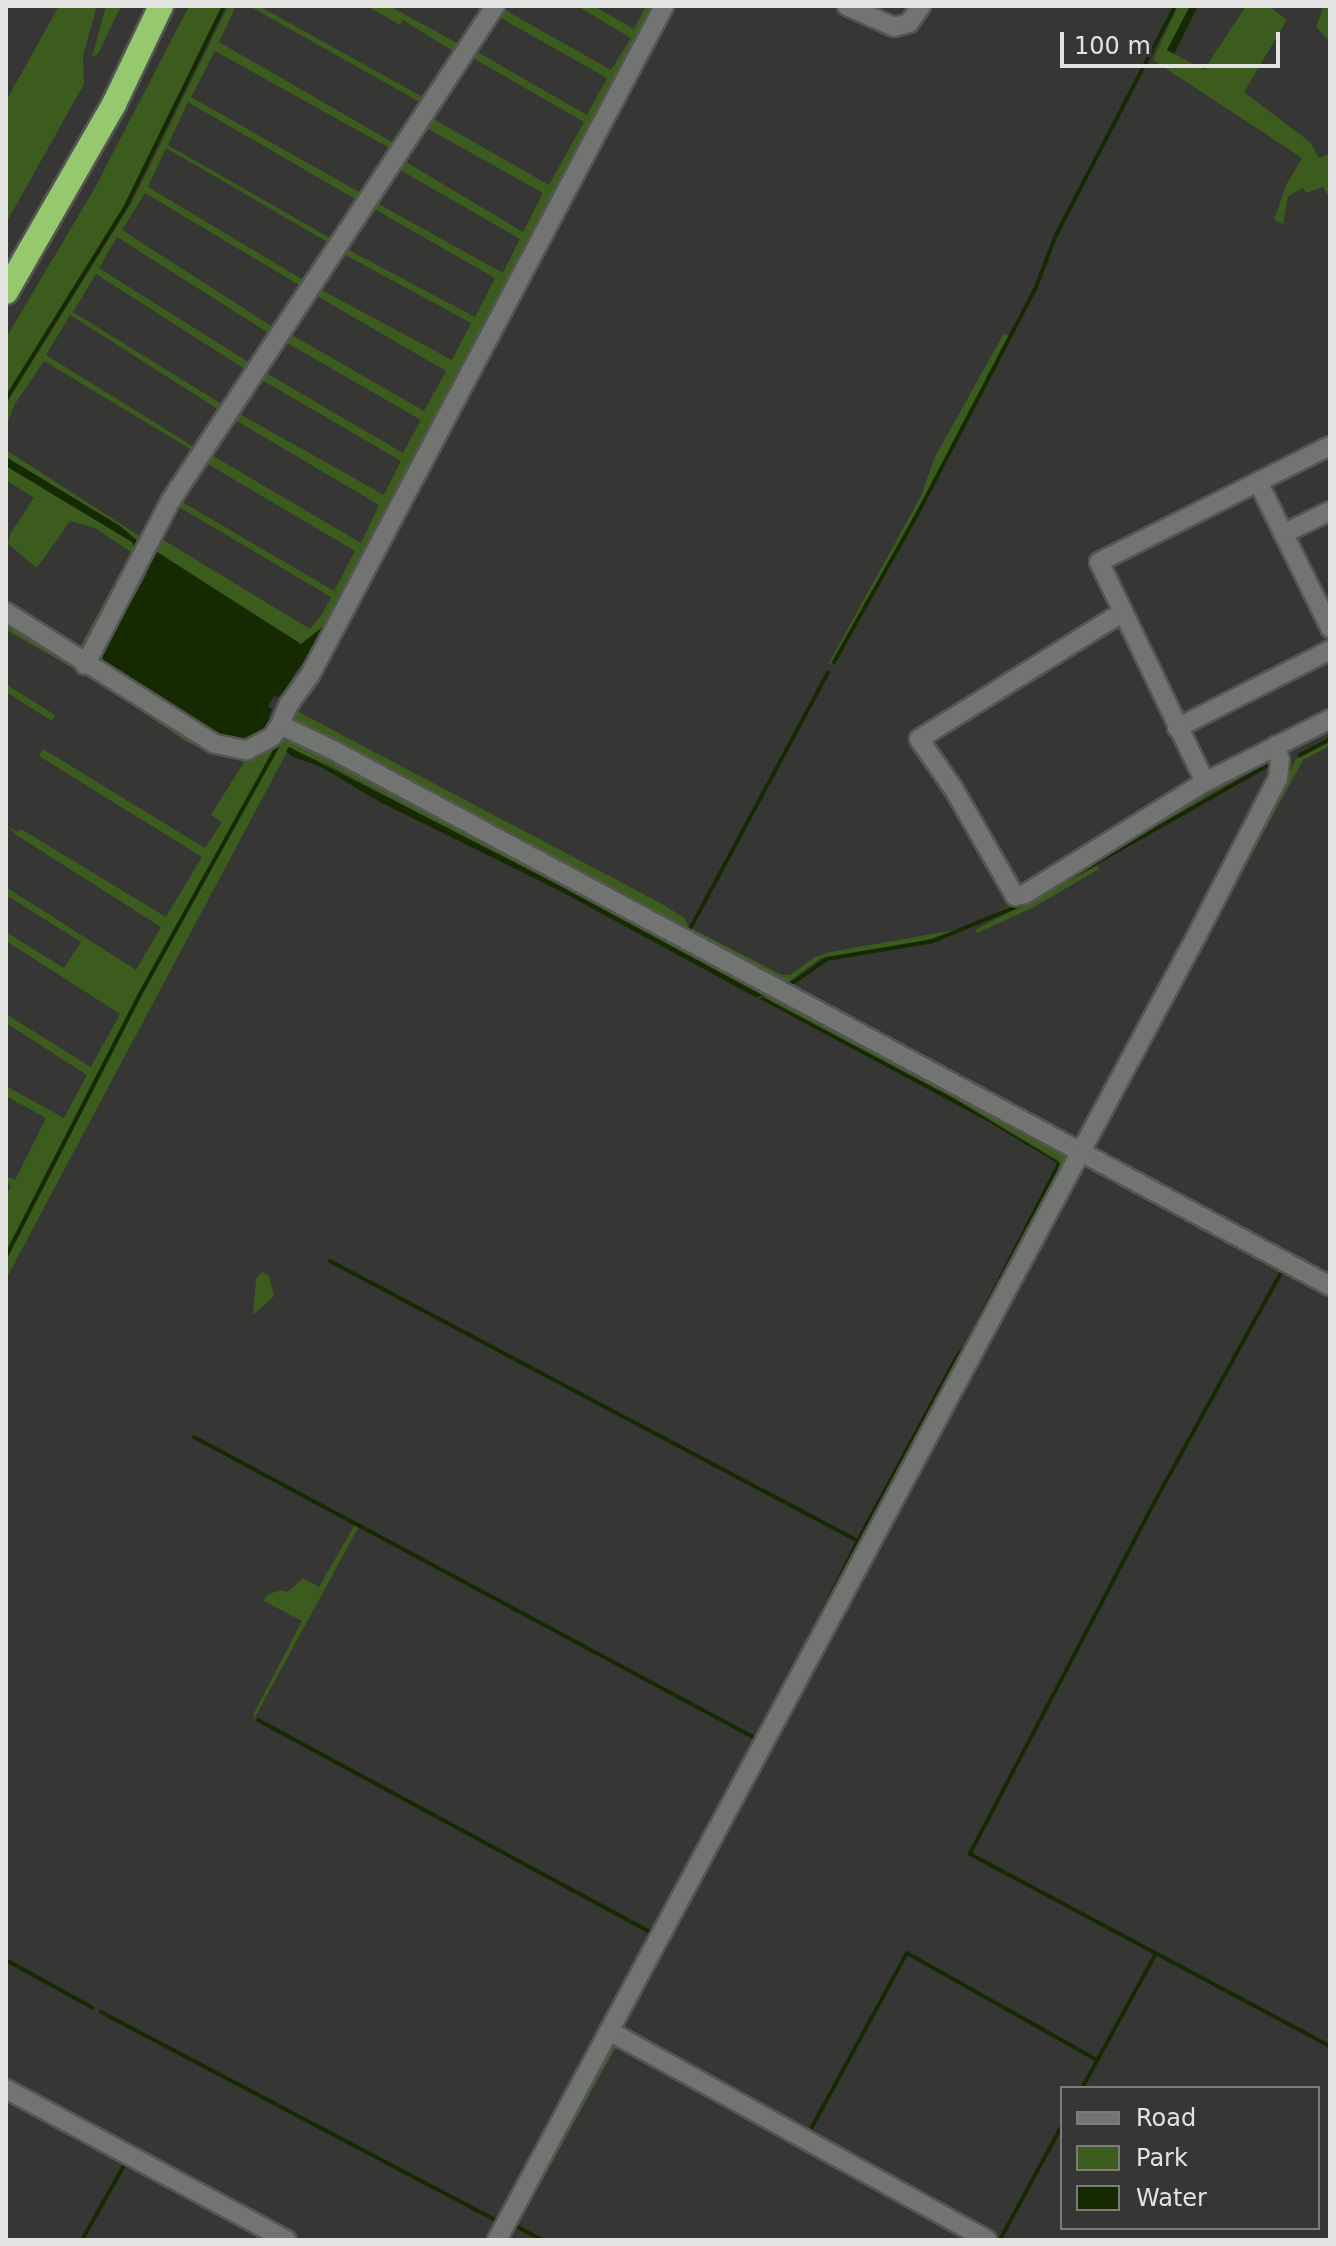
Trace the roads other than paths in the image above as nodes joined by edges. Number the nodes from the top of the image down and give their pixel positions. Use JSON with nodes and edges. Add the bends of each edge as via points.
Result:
{"nodes":[{"id":1,"x":161,"y":6,"type":"edge"},
{"id":2,"x":495,"y":6,"type":"edge"},
{"id":3,"x":664,"y":6,"type":"edge"},
{"id":4,"x":847,"y":6,"type":"edge"},
{"id":5,"x":921,"y":6,"type":"edge"},
{"id":6,"x":6,"y":292,"type":"edge"},
{"id":7,"x":1330,"y":446,"type":"edge"},
{"id":8,"x":1258,"y":482,"type":"junction"},
{"id":9,"x":1330,"y":511,"type":"edge"},
{"id":10,"x":1283,"y":534,"type":"junction"},
{"id":11,"x":6,"y":612,"type":"edge"},
{"id":12,"x":1123,"y":612,"type":"junction"},
{"id":13,"x":1330,"y":628,"type":"edge"},
{"id":14,"x":1330,"y":650,"type":"edge"},
{"id":15,"x":85,"y":665,"type":"junction"},
{"id":16,"x":1330,"y":719,"type":"edge"},
{"id":17,"x":280,"y":725,"type":"junction"},
{"id":18,"x":1177,"y":728,"type":"junction"},
{"id":19,"x":1276,"y":746,"type":"junction"},
{"id":20,"x":1205,"y":782,"type":"junction"},
{"id":21,"x":1080,"y":1152,"type":"junction"},
{"id":22,"x":1330,"y":1286,"type":"edge"},
{"id":23,"x":609,"y":2031,"type":"junction"},
{"id":24,"x":6,"y":2089,"type":"edge"},
{"id":25,"x":287,"y":2240,"type":"edge"},
{"id":26,"x":497,"y":2240,"type":"edge"},
{"id":27,"x":987,"y":2240,"type":"edge"}],
"edges":[{"from":1,"to":6,"type":"highway","via":[[114,104]]},
{"from":2,"to":15,"type":"street","via":[[171,500]]},
{"from":3,"to":17,"type":"street"},
{"from":4,"to":5,"type":"street","via":[[894,27],[909,23]]},
{"from":7,"to":8,"type":"street"},
{"from":8,"to":10,"type":"street"},
{"from":8,"to":12,"type":"street","via":[[1099,562]]},
{"from":9,"to":10,"type":"street"},
{"from":10,"to":13,"type":"street"},
{"from":11,"to":15,"type":"street"},
{"from":12,"to":18,"type":"street"},
{"from":12,"to":20,"type":"street","via":[[919,739],[1015,896]]},
{"from":14,"to":18,"type":"street"},
{"from":15,"to":17,"type":"street","via":[[215,744],[247,750],[272,737]]},
{"from":16,"to":19,"type":"street"},
{"from":17,"to":21,"type":"street"},
{"from":18,"to":20,"type":"street"},
{"from":19,"to":20,"type":"street"},
{"from":19,"to":21,"type":"street","via":[[1278,778]]},
{"from":21,"to":22,"type":"street"},
{"from":21,"to":23,"type":"street"},
{"from":23,"to":26,"type":"street"},
{"from":23,"to":27,"type":"street"},
{"from":24,"to":25,"type":"street"}]}
